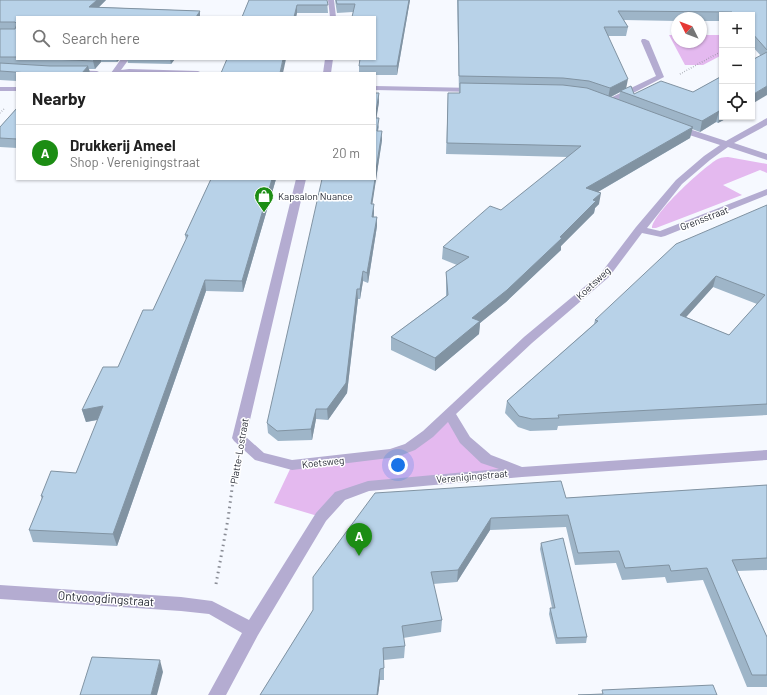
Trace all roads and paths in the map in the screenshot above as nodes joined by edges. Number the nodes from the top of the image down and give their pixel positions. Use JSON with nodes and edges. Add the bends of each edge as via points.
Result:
{"nodes":[{"id":1,"x":331,"y":0,"type":"edge"},
{"id":2,"x":333,"y":16,"type":"edge"},
{"id":3,"x":645,"y":41,"type":"dead end"},
{"id":4,"x":719,"y":53,"type":"edge"},
{"id":5,"x":125,"y":60,"type":"edge"},
{"id":6,"x":329,"y":60,"type":"edge"},
{"id":7,"x":116,"y":72,"type":"edge"},
{"id":8,"x":124,"y":72,"type":"edge"},
{"id":9,"x":164,"y":72,"type":"edge"},
{"id":10,"x":328,"y":72,"type":"edge"},
{"id":11,"x":660,"y":77,"type":"junction"},
{"id":12,"x":376,"y":88,"type":"edge"},
{"id":13,"x":0,"y":89,"type":"edge"},
{"id":14,"x":16,"y":90,"type":"edge"},
{"id":15,"x":486,"y":90,"type":"edge"},
{"id":16,"x":622,"y":107,"type":"edge"},
{"id":17,"x":767,"y":121,"type":"edge"},
{"id":18,"x":669,"y":124,"type":"edge"},
{"id":19,"x":727,"y":144,"type":"junction"},
{"id":20,"x":767,"y":157,"type":"edge"},
{"id":21,"x":301,"y":180,"type":"edge"},
{"id":22,"x":767,"y":192,"type":"edge"},
{"id":23,"x":640,"y":229,"type":"junction"},
{"id":24,"x":449,"y":413,"type":"junction"},
{"id":25,"x":239,"y":438,"type":"junction"},
{"id":26,"x":767,"y":455,"type":"edge"},
{"id":27,"x":522,"y":472,"type":"junction"},
{"id":28,"x":0,"y":592,"type":"edge"},
{"id":29,"x":212,"y":608,"type":"junction"},
{"id":30,"x":252,"y":630,"type":"junction"},
{"id":31,"x":217,"y":695,"type":"edge"}],
"edges":[{"from":1,"to":2,"type":"street"},
{"from":3,"to":11,"type":"street"},
{"from":4,"to":11,"type":"path","via":[[677,75]]},
{"from":5,"to":7,"type":"street"},
{"from":6,"to":10,"type":"street"},
{"from":8,"to":9,"type":"street"},
{"from":11,"to":16,"type":"street","via":[[605,101]]},
{"from":12,"to":15,"type":"street"},
{"from":13,"to":14,"type":"street"},
{"from":17,"to":19,"type":"street","name":"Koetsweg"},
{"from":18,"to":19,"type":"street","via":[[694,135]]},
{"from":19,"to":20,"type":"street"},
{"from":19,"to":23,"type":"street","name":"Koetsweg","via":[[706,158],[679,182]]},
{"from":21,"to":25,"type":"street","name":"Platte-Lostraat"},
{"from":22,"to":23,"type":"street","name":"Grensstraat","via":[[661,234]]},
{"from":23,"to":24,"type":"street","name":"Koetsweg","via":[[605,275],[528,340]]},
{"from":24,"to":25,"type":"street","name":"Koetsweg","via":[[428,434],[410,447],[392,454],[292,466],[260,457]]},
{"from":24,"to":27,"type":"street","via":[[465,440],[486,459]]},
{"from":25,"to":29,"type":"path","name":"Platte-Lostraat"},
{"from":26,"to":27,"type":"street","name":"Verenigingstraat"},
{"from":27,"to":30,"type":"street","name":"Verenigingstraat","via":[[368,486],[340,496],[320,517]]},
{"from":28,"to":29,"type":"street","name":"Ontvoogdingstraat"},
{"from":29,"to":30,"type":"street"},
{"from":30,"to":31,"type":"street"}]}
